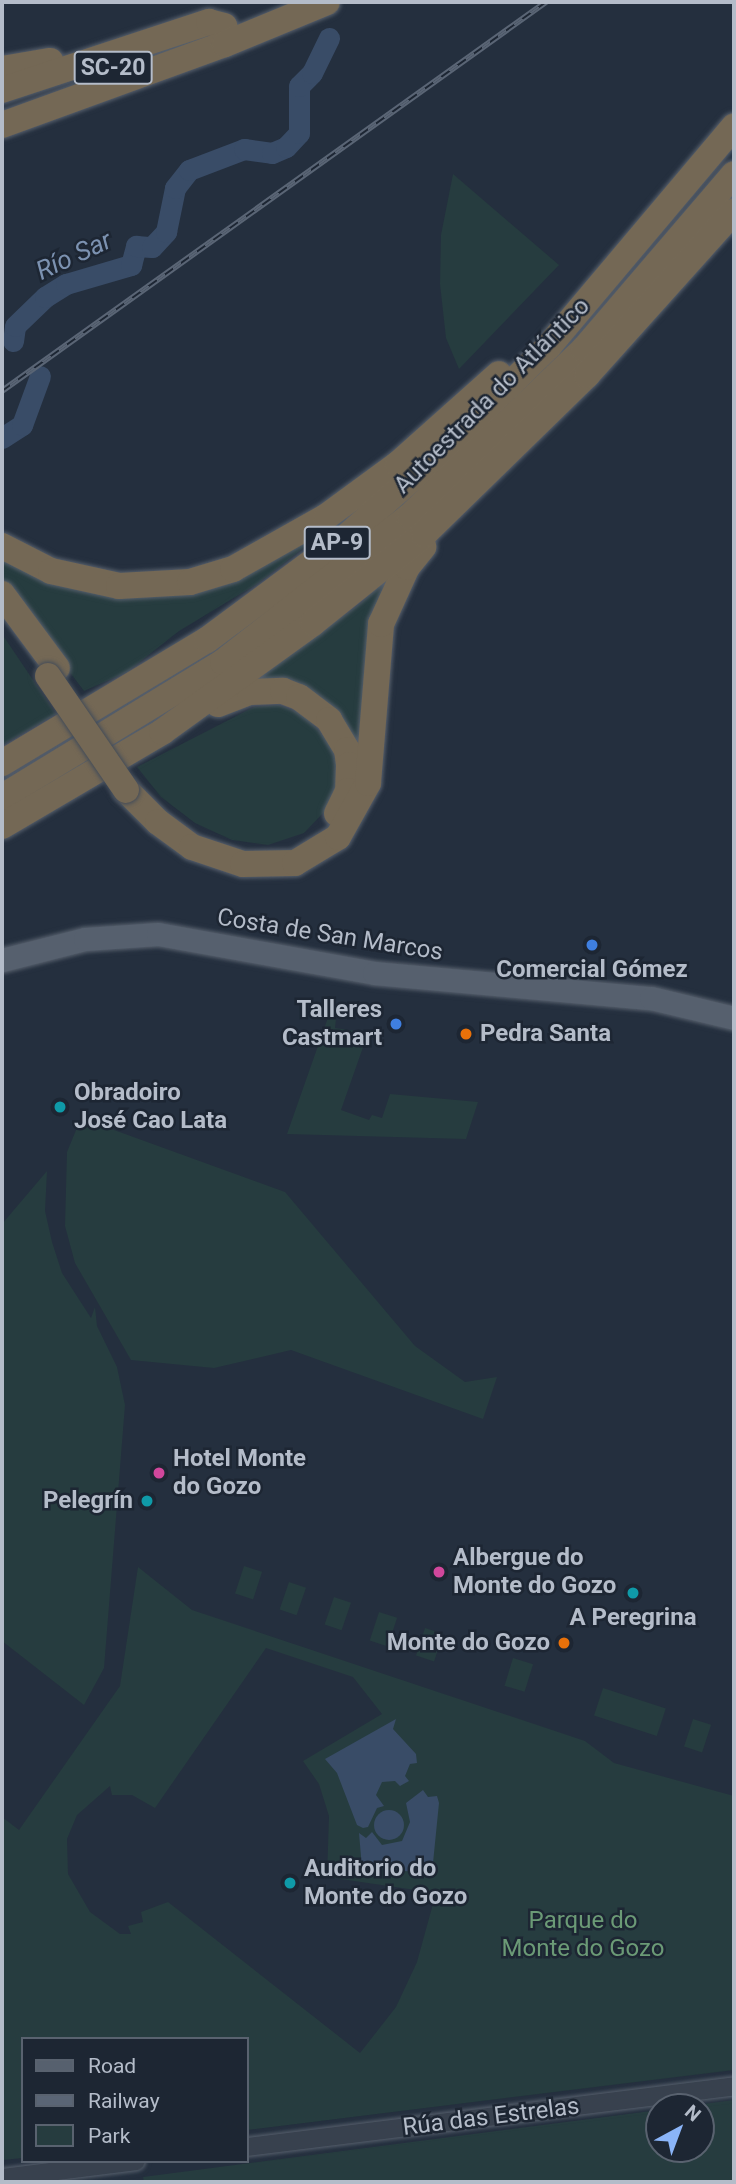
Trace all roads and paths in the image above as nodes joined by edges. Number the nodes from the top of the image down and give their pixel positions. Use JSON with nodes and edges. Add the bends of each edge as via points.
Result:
{"nodes":[{"id":1,"x":286,"y":2,"type":"edge"},
{"id":2,"x":327,"y":2,"type":"edge"},
{"id":3,"x":224,"y":26,"type":"junction"},
{"id":4,"x":161,"y":40,"type":"junction"},
{"id":5,"x":2,"y":69,"type":"edge"},
{"id":6,"x":115,"y":85,"type":"junction"},
{"id":7,"x":2,"y":90,"type":"edge"},
{"id":8,"x":2,"y":108,"type":"edge"},
{"id":9,"x":2,"y":125,"type":"edge"},
{"id":10,"x":734,"y":126,"type":"edge"},
{"id":11,"x":2,"y":142,"type":"edge"},
{"id":12,"x":734,"y":174,"type":"edge"},
{"id":13,"x":734,"y":211,"type":"edge"},
{"id":14,"x":624,"y":262,"type":"junction"},
{"id":15,"x":527,"y":437,"type":"junction"},
{"id":16,"x":2,"y":546,"type":"edge"},
{"id":17,"x":2,"y":594,"type":"edge"},
{"id":18,"x":2,"y":613,"type":"edge"},
{"id":19,"x":52,"y":672,"type":"junction"},
{"id":20,"x":162,"y":732,"type":"junction"},
{"id":21,"x":2,"y":763,"type":"edge"},
{"id":22,"x":130,"y":786,"type":"junction"},
{"id":23,"x":2,"y":797,"type":"edge"},
{"id":24,"x":2,"y":826,"type":"edge"},
{"id":25,"x":2,"y":960,"type":"edge"},
{"id":26,"x":734,"y":1018,"type":"edge"},
{"id":27,"x":734,"y":2086,"type":"edge"},
{"id":28,"x":248,"y":2147,"type":"edge"},
{"id":29,"x":120,"y":2163,"type":"edge"},
{"id":30,"x":2,"y":2178,"type":"edge"}],
"edges":[{"from":1,"to":3,"type":"highway","number":"SC-20"},
{"from":2,"to":6,"type":"highway","number":"SC-20"},
{"from":3,"to":4,"type":"highway","via":[[209,22]]},
{"from":3,"to":8,"type":"highway","number":"SC-20"},
{"from":4,"to":5,"type":"highway"},
{"from":4,"to":7,"type":"highway"},
{"from":6,"to":9,"type":"highway","number":"SC-20"},
{"from":6,"to":11,"type":"highway","via":[[97,102]]},
{"from":10,"to":14,"type":"highway","name":"Autoestrada do Atlántico","number":"AP-9"},
{"from":12,"to":23,"type":"highway","name":"Autoestrada do Atlántico","number":"AP-9","via":[[584,349],[410,516],[223,662]]},
{"from":13,"to":15,"type":"highway"},
{"from":14,"to":16,"type":"highway","via":[[598,274],[518,356],[398,464],[327,516],[233,569],[190,582],[120,586],[51,572]]},
{"from":14,"to":21,"type":"highway","name":"Autoestrada do Atlántico","number":"AP-9","via":[[474,422],[346,536],[207,640]]},
{"from":15,"to":20,"type":"highway","via":[[371,578]]},
{"from":15,"to":22,"type":"highway","via":[[524,447],[407,567],[391,597],[378,644],[368,783],[338,837],[295,863],[270,866],[231,861],[192,847],[158,822]]},
{"from":17,"to":19,"type":"highway"},
{"from":18,"to":19,"type":"highway"},
{"from":19,"to":22,"type":"highway"},
{"from":20,"to":22,"type":"highway","via":[[176,731],[234,696],[283,691],[313,706],[338,732],[347,750],[348,791],[329,824],[310,842],[268,855],[244,854],[198,839]]},
{"from":20,"to":24,"type":"highway"},
{"from":25,"to":26,"type":"main road","name":"Costa de San Marcos","via":[[85,939],[158,934],[374,973],[652,999]]},
{"from":27,"to":28,"type":"street","name":"Rúa das Estrelas"},
{"from":29,"to":30,"type":"street"}]}
